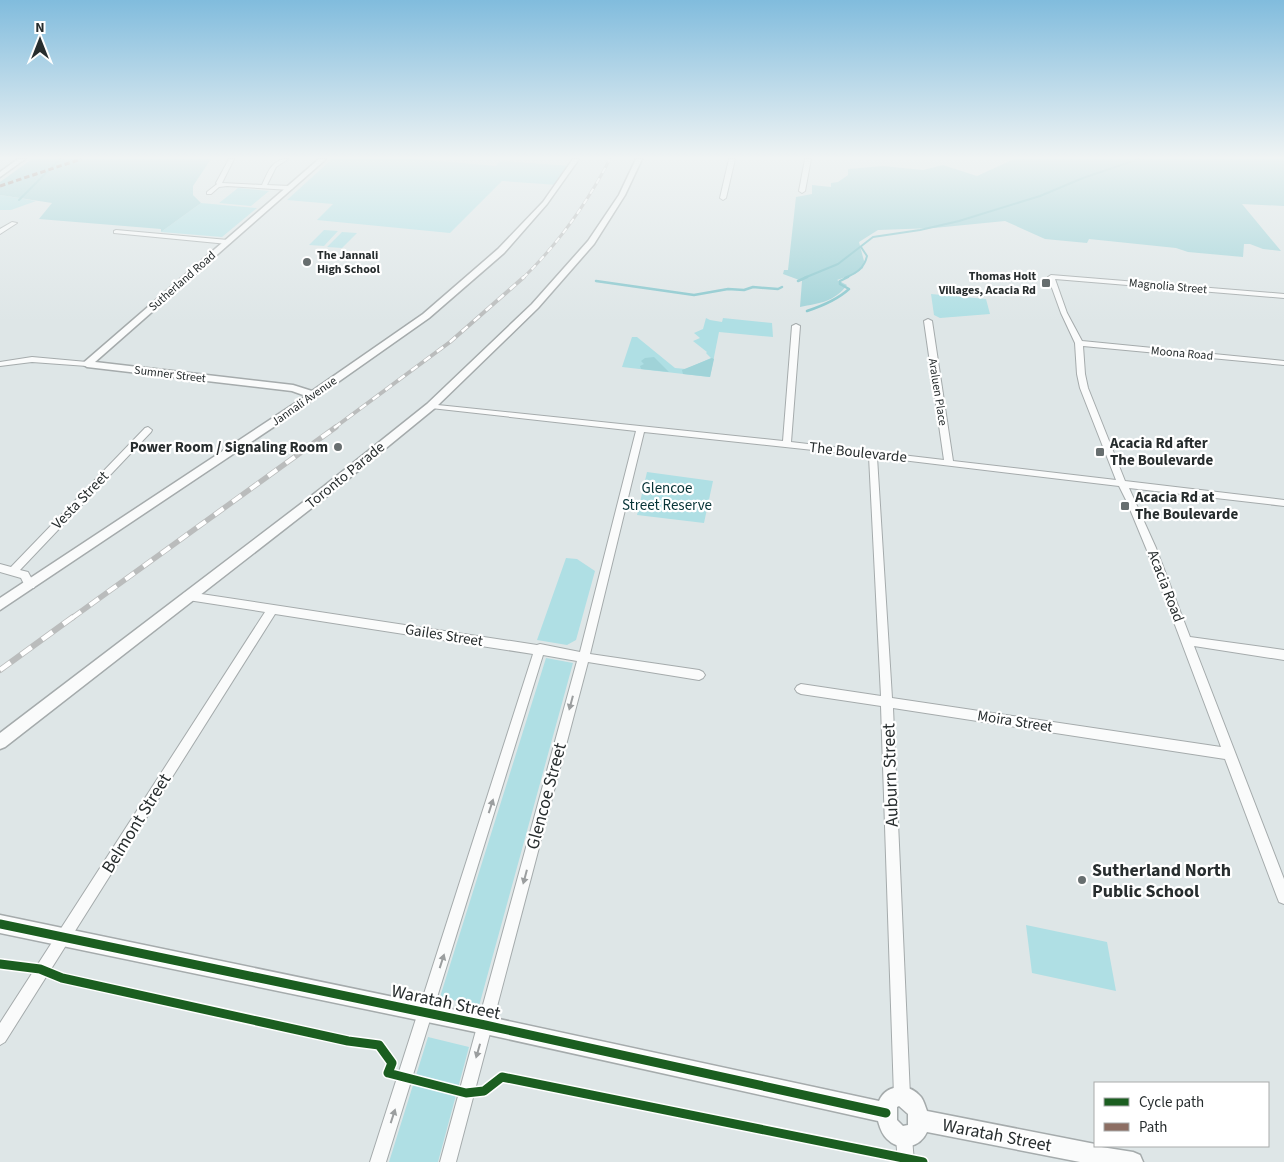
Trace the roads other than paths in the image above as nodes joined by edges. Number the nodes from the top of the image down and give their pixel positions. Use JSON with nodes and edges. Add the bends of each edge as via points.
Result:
{"nodes":[{"id":1,"x":261,"y":213,"type":"edge"},
{"id":2,"x":535,"y":213,"type":"edge"},
{"id":3,"x":610,"y":213,"type":"edge"},
{"id":4,"x":14,"y":223,"type":"dead end"},
{"id":5,"x":0,"y":232,"type":"edge"},
{"id":6,"x":116,"y":232,"type":"dead end"},
{"id":7,"x":228,"y":242,"type":"junction"},
{"id":8,"x":1052,"y":277,"type":"joint"},
{"id":9,"x":1284,"y":296,"type":"edge"},
{"id":10,"x":928,"y":320,"type":"dead end"},
{"id":11,"x":796,"y":326,"type":"dead end"},
{"id":12,"x":1079,"y":343,"type":"junction"},
{"id":13,"x":1284,"y":363,"type":"edge"},
{"id":14,"x":0,"y":364,"type":"edge"},
{"id":15,"x":87,"y":364,"type":"junction"},
{"id":16,"x":314,"y":395,"type":"junction"},
{"id":17,"x":431,"y":406,"type":"junction"},
{"id":18,"x":642,"y":429,"type":"junction"},
{"id":19,"x":148,"y":430,"type":"dead end"},
{"id":20,"x":787,"y":445,"type":"junction"},
{"id":21,"x":873,"y":454,"type":"junction"},
{"id":22,"x":949,"y":463,"type":"junction"},
{"id":23,"x":1122,"y":483,"type":"junction"},
{"id":24,"x":1284,"y":503,"type":"edge"},
{"id":25,"x":0,"y":568,"type":"edge"},
{"id":26,"x":13,"y":571,"type":"junction"},
{"id":27,"x":30,"y":585,"type":"junction"},
{"id":28,"x":188,"y":596,"type":"junction"},
{"id":29,"x":0,"y":605,"type":"edge"},
{"id":30,"x":272,"y":609,"type":"junction"},
{"id":31,"x":1187,"y":641,"type":"junction"},
{"id":32,"x":540,"y":649,"type":"junction"},
{"id":33,"x":1284,"y":655,"type":"edge"},
{"id":34,"x":584,"y":656,"type":"junction"},
{"id":35,"x":699,"y":674,"type":"dead end"},
{"id":36,"x":801,"y":689,"type":"dead end"},
{"id":37,"x":887,"y":701,"type":"junction"},
{"id":38,"x":0,"y":742,"type":"edge"},
{"id":39,"x":1230,"y":754,"type":"junction"},
{"id":40,"x":1284,"y":897,"type":"edge"},
{"id":41,"x":0,"y":924,"type":"edge"},
{"id":42,"x":64,"y":937,"type":"junction"},
{"id":43,"x":426,"y":1013,"type":"junction"},
{"id":44,"x":485,"y":1025,"type":"junction"},
{"id":45,"x":0,"y":1037,"type":"edge"},
{"id":46,"x":902,"y":1096,"type":"junction"},
{"id":47,"x":886,"y":1112,"type":"junction"},
{"id":48,"x":920,"y":1120,"type":"junction"},
{"id":49,"x":904,"y":1138,"type":"junction"},
{"id":50,"x":378,"y":1162,"type":"edge"},
{"id":51,"x":448,"y":1162,"type":"edge"},
{"id":52,"x":906,"y":1162,"type":"edge"},
{"id":53,"x":1133,"y":1162,"type":"edge"}],
"edges":[{"from":1,"to":7,"type":"street","name":"Sutherland Road"},
{"from":2,"to":16,"type":"street","name":"Jannali Avenue","via":[[501,250],[426,316]]},
{"from":3,"to":17,"type":"street","name":"Toronto Parade","via":[[592,242],[535,306]]},
{"from":4,"to":5,"type":"street"},
{"from":6,"to":7,"type":"street"},
{"from":7,"to":15,"type":"street","name":"Sutherland Road"},
{"from":8,"to":9,"type":"street","name":"Magnolia Street"},
{"from":8,"to":12,"type":"street","name":"Acacia Road","via":[[1064,313]]},
{"from":10,"to":22,"type":"street","name":"Araluen Place"},
{"from":11,"to":20,"type":"street"},
{"from":12,"to":13,"type":"street","name":"Moona Road"},
{"from":12,"to":23,"type":"street","name":"Acacia Road","via":[[1084,388]]},
{"from":14,"to":15,"type":"street","name":"Sumner Street","via":[[25,359]]},
{"from":15,"to":16,"type":"street","name":"Sumner Street","via":[[293,388]]},
{"from":16,"to":27,"type":"street","name":"Jannali Avenue"},
{"from":17,"to":18,"type":"street","name":"The Boulevarde"},
{"from":17,"to":28,"type":"street","name":"Toronto Parade"},
{"from":18,"to":20,"type":"street","name":"The Boulevarde"},
{"from":18,"to":34,"type":"street","name":"Glencoe Street"},
{"from":19,"to":26,"type":"street","name":"Vesta Street"},
{"from":20,"to":21,"type":"street","name":"The Boulevarde"},
{"from":21,"to":22,"type":"street","name":"The Boulevarde"},
{"from":21,"to":37,"type":"street","name":"Auburn Street"},
{"from":22,"to":23,"type":"street","name":"The Boulevarde"},
{"from":23,"to":24,"type":"street","name":"The Boulevarde"},
{"from":23,"to":31,"type":"street","name":"Acacia Road","via":[[1142,524]]},
{"from":25,"to":26,"type":"street"},
{"from":26,"to":27,"type":"street","via":[[24,575]]},
{"from":27,"to":29,"type":"street","name":"Jannali Avenue"},
{"from":28,"to":30,"type":"street","name":"Gailes Street"},
{"from":28,"to":38,"type":"street","name":"Toronto Parade"},
{"from":30,"to":32,"type":"street","name":"Gailes Street"},
{"from":30,"to":42,"type":"street","name":"Belmont Street"},
{"from":31,"to":33,"type":"street"},
{"from":31,"to":39,"type":"street","name":"Acacia Road"},
{"from":32,"to":34,"type":"street","name":"Gailes Street"},
{"from":43,"to":32,"type":"street","one_way":true},
{"from":34,"to":35,"type":"street","name":"Gailes Street"},
{"from":34,"to":44,"type":"street","name":"Glencoe Street","one_way":true},
{"from":36,"to":37,"type":"street","name":"Moira Street"},
{"from":37,"to":39,"type":"street","name":"Moira Street"},
{"from":37,"to":46,"type":"street","name":"Auburn Street"},
{"from":39,"to":40,"type":"street","name":"Acacia Road"},
{"from":41,"to":42,"type":"street","name":"Waratah Street"},
{"from":42,"to":43,"type":"street","name":"Waratah Street"},
{"from":42,"to":45,"type":"street","name":"Belmont Street"},
{"from":43,"to":44,"type":"street","name":"Waratah Street"},
{"from":50,"to":43,"type":"street","one_way":true},
{"from":44,"to":47,"type":"street","name":"Waratah Street"},
{"from":44,"to":51,"type":"street","name":"Glencoe Street","one_way":true},
{"from":46,"to":47,"type":"street","via":[[892,1098]]},
{"from":46,"to":48,"type":"street","via":[[916,1107]]},
{"from":47,"to":49,"type":"street","via":[[889,1126]]},
{"from":48,"to":49,"type":"street","via":[[914,1135]]},
{"from":48,"to":53,"type":"street","name":"Waratah Street"},
{"from":49,"to":52,"type":"street"}]}
